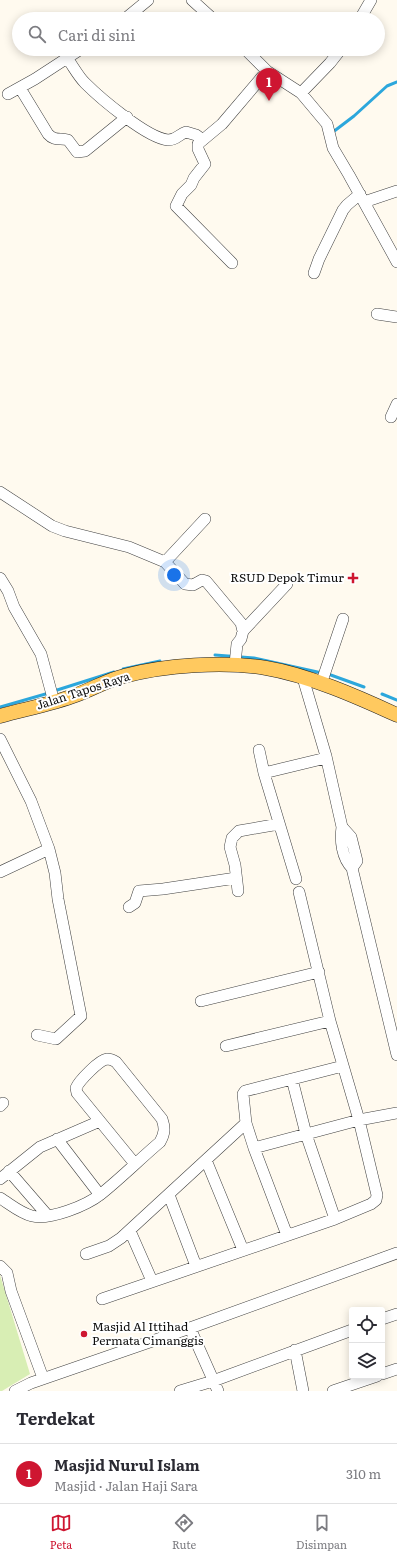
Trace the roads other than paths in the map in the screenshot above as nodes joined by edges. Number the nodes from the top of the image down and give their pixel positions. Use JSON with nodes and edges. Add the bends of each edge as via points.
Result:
{"nodes":[{"id":1,"x":148,"y":0,"type":"edge"},
{"id":2,"x":192,"y":0,"type":"edge"},
{"id":3,"x":372,"y":0,"type":"edge"},
{"id":4,"x":133,"y":12,"type":"edge"},
{"id":5,"x":205,"y":12,"type":"edge"},
{"id":6,"x":364,"y":12,"type":"edge"},
{"id":7,"x":70,"y":56,"type":"edge"},
{"id":8,"x":252,"y":56,"type":"edge"},
{"id":9,"x":336,"y":56,"type":"edge"},
{"id":10,"x":67,"y":58,"type":"junction"},
{"id":11,"x":268,"y":71,"type":"junction"},
{"id":12,"x":20,"y":88,"type":"junction"},
{"id":13,"x":301,"y":93,"type":"junction"},
{"id":14,"x":8,"y":94,"type":"dead end"},
{"id":15,"x":127,"y":118,"type":"junction"},
{"id":16,"x":203,"y":140,"type":"junction"},
{"id":17,"x":397,"y":191,"type":"edge"},
{"id":18,"x":362,"y":198,"type":"junction"},
{"id":19,"x":397,"y":262,"type":"edge"},
{"id":20,"x":232,"y":264,"type":"dead end"},
{"id":21,"x":314,"y":274,"type":"dead end"},
{"id":22,"x":377,"y":314,"type":"dead end"},
{"id":23,"x":397,"y":317,"type":"edge"},
{"id":24,"x":397,"y":404,"type":"edge"},
{"id":25,"x":390,"y":417,"type":"dead end"},
{"id":26,"x":0,"y":492,"type":"edge"},
{"id":27,"x":205,"y":519,"type":"dead end"},
{"id":28,"x":165,"y":562,"type":"junction"},
{"id":29,"x":0,"y":578,"type":"edge"},
{"id":30,"x":287,"y":584,"type":"dead end"},
{"id":31,"x":343,"y":619,"type":"dead end"},
{"id":32,"x":243,"y":631,"type":"junction"},
{"id":33,"x":235,"y":662,"type":"junction"},
{"id":34,"x":323,"y":676,"type":"junction"},
{"id":35,"x":304,"y":678,"type":"junction"},
{"id":36,"x":54,"y":699,"type":"junction"},
{"id":37,"x":397,"y":715,"type":"edge"},
{"id":38,"x":0,"y":716,"type":"edge"},
{"id":39,"x":0,"y":738,"type":"edge"},
{"id":40,"x":259,"y":750,"type":"dead end"},
{"id":41,"x":326,"y":758,"type":"junction"},
{"id":42,"x":264,"y":773,"type":"junction"},
{"id":43,"x":279,"y":824,"type":"junction"},
{"id":44,"x":49,"y":849,"type":"junction"},
{"id":45,"x":0,"y":872,"type":"edge"},
{"id":46,"x":236,"y":878,"type":"junction"},
{"id":47,"x":296,"y":879,"type":"dead end"},
{"id":48,"x":238,"y":891,"type":"dead end"},
{"id":49,"x":299,"y":892,"type":"dead end"},
{"id":50,"x":129,"y":907,"type":"dead end"},
{"id":51,"x":319,"y":972,"type":"junction"},
{"id":52,"x":201,"y":1001,"type":"dead end"},
{"id":53,"x":330,"y":1021,"type":"junction"},
{"id":54,"x":37,"y":1035,"type":"dead end"},
{"id":55,"x":226,"y":1046,"type":"dead end"},
{"id":56,"x":396,"y":1050,"type":"edge"},
{"id":57,"x":343,"y":1066,"type":"junction"},
{"id":58,"x":292,"y":1079,"type":"junction"},
{"id":59,"x":397,"y":1113,"type":"edge"},
{"id":60,"x":359,"y":1120,"type":"junction"},
{"id":61,"x":100,"y":1121,"type":"junction"},
{"id":62,"x":246,"y":1123,"type":"junction"},
{"id":63,"x":306,"y":1134,"type":"junction"},
{"id":64,"x":57,"y":1139,"type":"junction"},
{"id":65,"x":254,"y":1148,"type":"junction"},
{"id":66,"x":206,"y":1160,"type":"junction"},
{"id":67,"x":135,"y":1164,"type":"junction"},
{"id":68,"x":9,"y":1171,"type":"junction"},
{"id":69,"x":0,"y":1179,"type":"edge"},
{"id":70,"x":100,"y":1195,"type":"junction"},
{"id":71,"x":169,"y":1195,"type":"junction"},
{"id":72,"x":0,"y":1198,"type":"edge"},
{"id":73,"x":48,"y":1216,"type":"junction"},
{"id":74,"x":335,"y":1219,"type":"junction"},
{"id":75,"x":130,"y":1231,"type":"junction"},
{"id":76,"x":288,"y":1235,"type":"junction"},
{"id":77,"x":243,"y":1250,"type":"junction"},
{"id":78,"x":397,"y":1253,"type":"edge"},
{"id":79,"x":86,"y":1254,"type":"dead end"},
{"id":80,"x":0,"y":1266,"type":"edge"},
{"id":81,"x":196,"y":1266,"type":"junction"},
{"id":82,"x":152,"y":1281,"type":"junction"},
{"id":83,"x":102,"y":1299,"type":"dead end"},
{"id":84,"x":397,"y":1314,"type":"edge"},
{"id":85,"x":385,"y":1318,"type":"edge"},
{"id":86,"x":190,"y":1328,"type":"junction"},
{"id":87,"x":349,"y":1331,"type":"edge"},
{"id":88,"x":295,"y":1350,"type":"junction"},
{"id":89,"x":397,"y":1369,"type":"edge"},
{"id":90,"x":385,"y":1373,"type":"edge"},
{"id":91,"x":47,"y":1377,"type":"junction"},
{"id":92,"x":368,"y":1379,"type":"edge"},
{"id":93,"x":212,"y":1381,"type":"junction"},
{"id":94,"x":15,"y":1391,"type":"edge"},
{"id":95,"x":180,"y":1391,"type":"edge"},
{"id":96,"x":218,"y":1391,"type":"edge"},
{"id":97,"x":303,"y":1391,"type":"edge"},
{"id":98,"x":333,"y":1391,"type":"edge"}],
"edges":[{"from":1,"to":4,"type":"street"},
{"from":2,"to":5,"type":"street"},
{"from":3,"to":6,"type":"street"},
{"from":7,"to":10,"type":"street"},
{"from":8,"to":11,"type":"street"},
{"from":9,"to":13,"type":"street"},
{"from":10,"to":12,"type":"street"},
{"from":10,"to":15,"type":"street","via":[[85,82]]},
{"from":11,"to":13,"type":"street"},
{"from":11,"to":16,"type":"street","via":[[222,124]]},
{"from":12,"to":14,"type":"street"},
{"from":12,"to":15,"type":"street","via":[[48,134],[56,140],[68,140],[77,152],[85,151]]},
{"from":13,"to":18,"type":"street","via":[[327,124],[333,148]]},
{"from":15,"to":16,"type":"street","via":[[166,140],[175,139],[186,132]]},
{"from":16,"to":20,"type":"street","via":[[197,146],[205,164],[176,206]]},
{"from":17,"to":18,"type":"street"},
{"from":18,"to":19,"type":"street"},
{"from":18,"to":21,"type":"street","via":[[347,205],[343,210]]},
{"from":22,"to":23,"type":"street"},
{"from":24,"to":25,"type":"street"},
{"from":26,"to":28,"type":"street","via":[[52,526],[129,547]]},
{"from":27,"to":28,"type":"street"},
{"from":28,"to":32,"type":"street","via":[[185,584],[193,585],[202,580],[206,581],[242,623]]},
{"from":29,"to":36,"type":"street","via":[[41,654]]},
{"from":30,"to":32,"type":"street"},
{"from":31,"to":34,"type":"street"},
{"from":32,"to":33,"type":"street","via":[[237,644]]},
{"from":33,"to":35,"type":"main road","name":"Jalan Tapos Raya"},
{"from":33,"to":36,"type":"main road","name":"Jalan Tapos Raya","via":[[125,676],[77,695]]},
{"from":34,"to":35,"type":"main road","name":"Jalan Tapos Raya"},
{"from":34,"to":37,"type":"main road","name":"Jalan Tapos Raya"},
{"from":35,"to":41,"type":"street"},
{"from":36,"to":38,"type":"main road","name":"Jalan Tapos Raya"},
{"from":39,"to":44,"type":"street","via":[[31,801]]},
{"from":40,"to":42,"type":"street"},
{"from":41,"to":42,"type":"street"},
{"from":41,"to":56,"type":"street","via":[[342,827],[340,839],[347,863],[352,868]]},
{"from":42,"to":43,"type":"street"},
{"from":43,"to":46,"type":"street","via":[[240,831],[232,838],[230,847]]},
{"from":43,"to":47,"type":"street"},
{"from":44,"to":45,"type":"street"},
{"from":44,"to":54,"type":"street","via":[[81,1016],[56,1039]]},
{"from":46,"to":48,"type":"street"},
{"from":46,"to":50,"type":"street","via":[[139,890],[134,903]]},
{"from":49,"to":51,"type":"street"},
{"from":51,"to":52,"type":"street"},
{"from":51,"to":53,"type":"street"},
{"from":53,"to":55,"type":"street"},
{"from":53,"to":57,"type":"street"},
{"from":57,"to":58,"type":"street"},
{"from":57,"to":60,"type":"street"},
{"from":58,"to":62,"type":"street","via":[[245,1091],[243,1097]]},
{"from":58,"to":63,"type":"street"},
{"from":59,"to":60,"type":"street"},
{"from":60,"to":63,"type":"street"},
{"from":60,"to":74,"type":"street","via":[[378,1195],[371,1204]]},
{"from":61,"to":64,"type":"street"},
{"from":61,"to":67,"type":"street"},
{"from":61,"to":67,"type":"street","via":[[77,1093],[76,1088],[83,1078],[105,1059],[111,1059],[162,1119],[165,1128],[160,1142]]},
{"from":62,"to":65,"type":"street"},
{"from":62,"to":66,"type":"street"},
{"from":63,"to":65,"type":"street"},
{"from":63,"to":74,"type":"street"},
{"from":64,"to":68,"type":"street","via":[[40,1147]]},
{"from":64,"to":70,"type":"street"},
{"from":65,"to":76,"type":"street"},
{"from":66,"to":71,"type":"street"},
{"from":66,"to":77,"type":"street"},
{"from":67,"to":70,"type":"street"},
{"from":68,"to":69,"type":"street"},
{"from":68,"to":73,"type":"street"},
{"from":70,"to":73,"type":"street","via":[[67,1211]]},
{"from":71,"to":75,"type":"street"},
{"from":71,"to":81,"type":"street"},
{"from":72,"to":73,"type":"street","via":[[17,1210],[32,1216]]},
{"from":74,"to":76,"type":"street"},
{"from":75,"to":79,"type":"street","via":[[109,1246]]},
{"from":75,"to":82,"type":"street"},
{"from":76,"to":77,"type":"street"},
{"from":77,"to":81,"type":"street"},
{"from":78,"to":86,"type":"street"},
{"from":80,"to":91,"type":"street","via":[[9,1278],[13,1277],[17,1286]]},
{"from":81,"to":82,"type":"street"},
{"from":82,"to":83,"type":"street"},
{"from":84,"to":85,"type":"street"},
{"from":86,"to":91,"type":"street"},
{"from":86,"to":93,"type":"street"},
{"from":87,"to":88,"type":"street"},
{"from":88,"to":93,"type":"street"},
{"from":88,"to":97,"type":"street"},
{"from":89,"to":90,"type":"street"},
{"from":91,"to":94,"type":"street"},
{"from":92,"to":98,"type":"street"},
{"from":93,"to":95,"type":"street"},
{"from":93,"to":96,"type":"street"}]}
